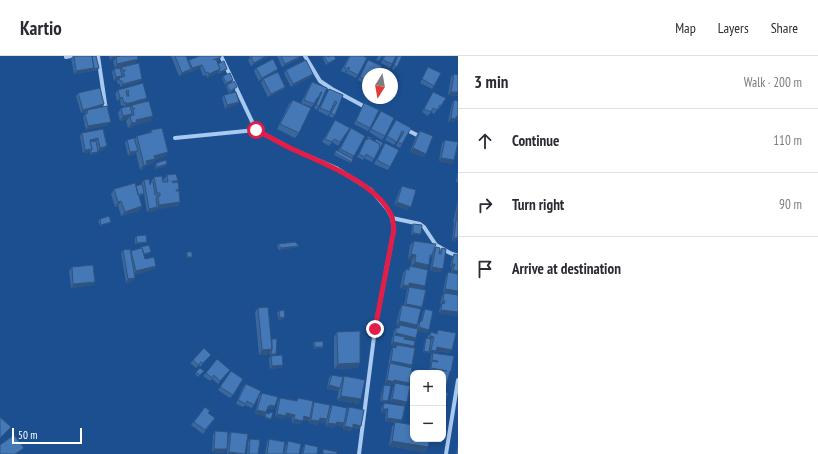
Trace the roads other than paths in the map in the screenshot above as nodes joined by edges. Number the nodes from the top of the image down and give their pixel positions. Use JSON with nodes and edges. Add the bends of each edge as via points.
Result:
{"nodes":[{"id":1,"x":98,"y":56,"type":"edge"},
{"id":2,"x":221,"y":56,"type":"edge"},
{"id":3,"x":305,"y":56,"type":"edge"},
{"id":4,"x":106,"y":110,"type":"edge"},
{"id":5,"x":373,"y":111,"type":"edge"},
{"id":6,"x":398,"y":125,"type":"edge"},
{"id":7,"x":256,"y":130,"type":"junction"},
{"id":8,"x":416,"y":135,"type":"dead end"},
{"id":9,"x":175,"y":138,"type":"dead end"},
{"id":10,"x":392,"y":218,"type":"junction"},
{"id":11,"x":458,"y":256,"type":"edge"},
{"id":12,"x":458,"y":380,"type":"edge"},
{"id":13,"x":359,"y":454,"type":"edge"},
{"id":14,"x":446,"y":454,"type":"edge"}],
"edges":[{"from":1,"to":4,"type":"street"},
{"from":2,"to":7,"type":"street"},
{"from":3,"to":5,"type":"street","via":[[320,81]]},
{"from":6,"to":8,"type":"street"},
{"from":7,"to":9,"type":"street"},
{"from":7,"to":10,"type":"street","via":[[336,168],[371,190]]},
{"from":10,"to":11,"type":"street","via":[[420,224],[436,244]]},
{"from":10,"to":13,"type":"street","via":[[394,229],[375,329]]},
{"from":12,"to":14,"type":"street"}]}
